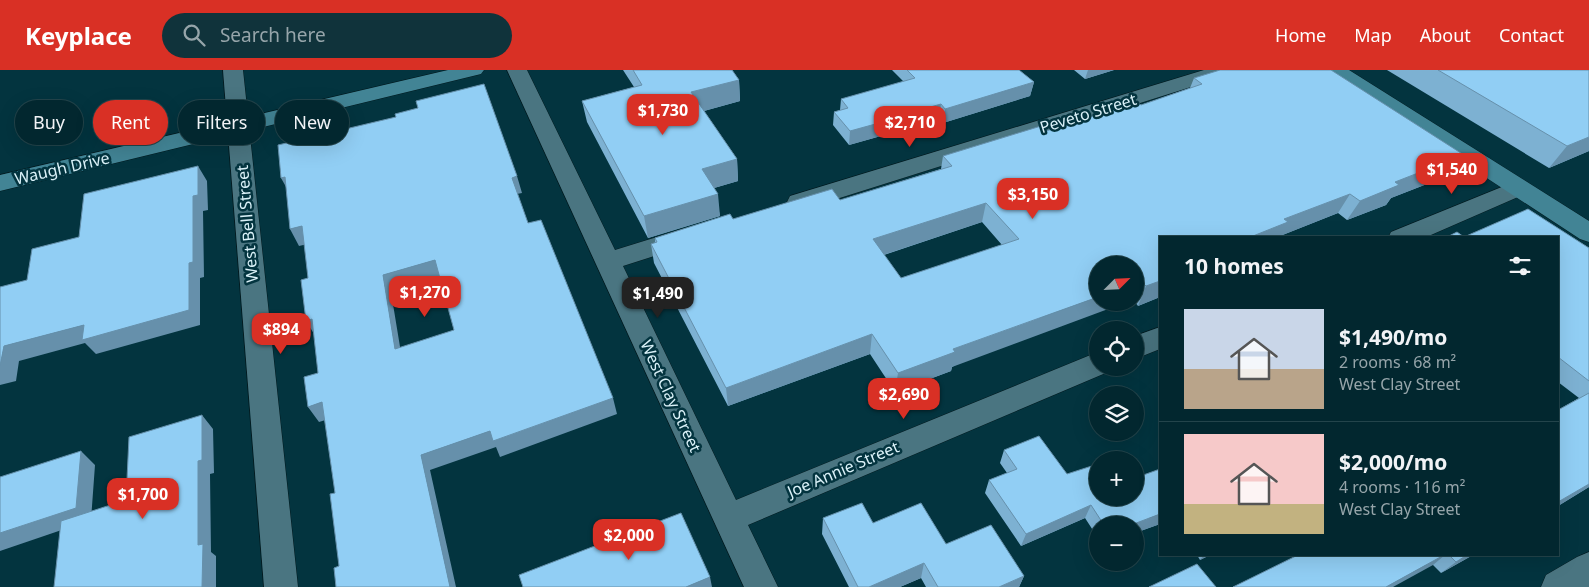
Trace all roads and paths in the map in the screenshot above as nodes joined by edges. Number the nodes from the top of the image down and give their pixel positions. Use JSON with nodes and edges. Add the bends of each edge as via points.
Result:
{"nodes":[{"id":1,"x":234,"y":70,"type":"edge"},
{"id":2,"x":474,"y":70,"type":"edge"},
{"id":3,"x":517,"y":70,"type":"edge"},
{"id":4,"x":1225,"y":70,"type":"edge"},
{"id":5,"x":1335,"y":70,"type":"edge"},
{"id":6,"x":236,"y":100,"type":"edge"},
{"id":7,"x":265,"y":120,"type":"edge"},
{"id":8,"x":178,"y":140,"type":"edge"},
{"id":9,"x":240,"y":145,"type":"edge"},
{"id":10,"x":0,"y":183,"type":"edge"},
{"id":11,"x":1519,"y":188,"type":"junction"},
{"id":12,"x":776,"y":210,"type":"edge"},
{"id":13,"x":710,"y":230,"type":"edge"},
{"id":14,"x":1589,"y":233,"type":"edge"},
{"id":15,"x":1405,"y":236,"type":"edge"},
{"id":16,"x":607,"y":262,"type":"junction"},
{"id":17,"x":1159,"y":338,"type":"edge"},
{"id":18,"x":1144,"y":344,"type":"edge"},
{"id":19,"x":1089,"y":368,"type":"edge"},
{"id":20,"x":728,"y":518,"type":"junction"},
{"id":21,"x":1589,"y":568,"type":"edge"},
{"id":22,"x":281,"y":587,"type":"edge"},
{"id":23,"x":761,"y":587,"type":"edge"},
{"id":24,"x":1558,"y":587,"type":"edge"}],
"edges":[{"from":1,"to":6,"type":"street","name":"West Bell Street"},
{"from":2,"to":7,"type":"main road","name":"Waugh Drive"},
{"from":3,"to":16,"type":"street","name":"West Clay Street"},
{"from":4,"to":12,"type":"street","name":"Peveto Street"},
{"from":5,"to":11,"type":"main road"},
{"from":8,"to":10,"type":"main road","name":"Waugh Drive"},
{"from":9,"to":22,"type":"street","name":"West Bell Street"},
{"from":11,"to":14,"type":"main road"},
{"from":11,"to":15,"type":"street"},
{"from":13,"to":16,"type":"street"},
{"from":16,"to":20,"type":"street","name":"West Clay Street"},
{"from":17,"to":18,"type":"street"},
{"from":19,"to":20,"type":"street","name":"Joe Annie Street"},
{"from":20,"to":23,"type":"street","name":"West Clay Street"},
{"from":21,"to":24,"type":"street"}]}
